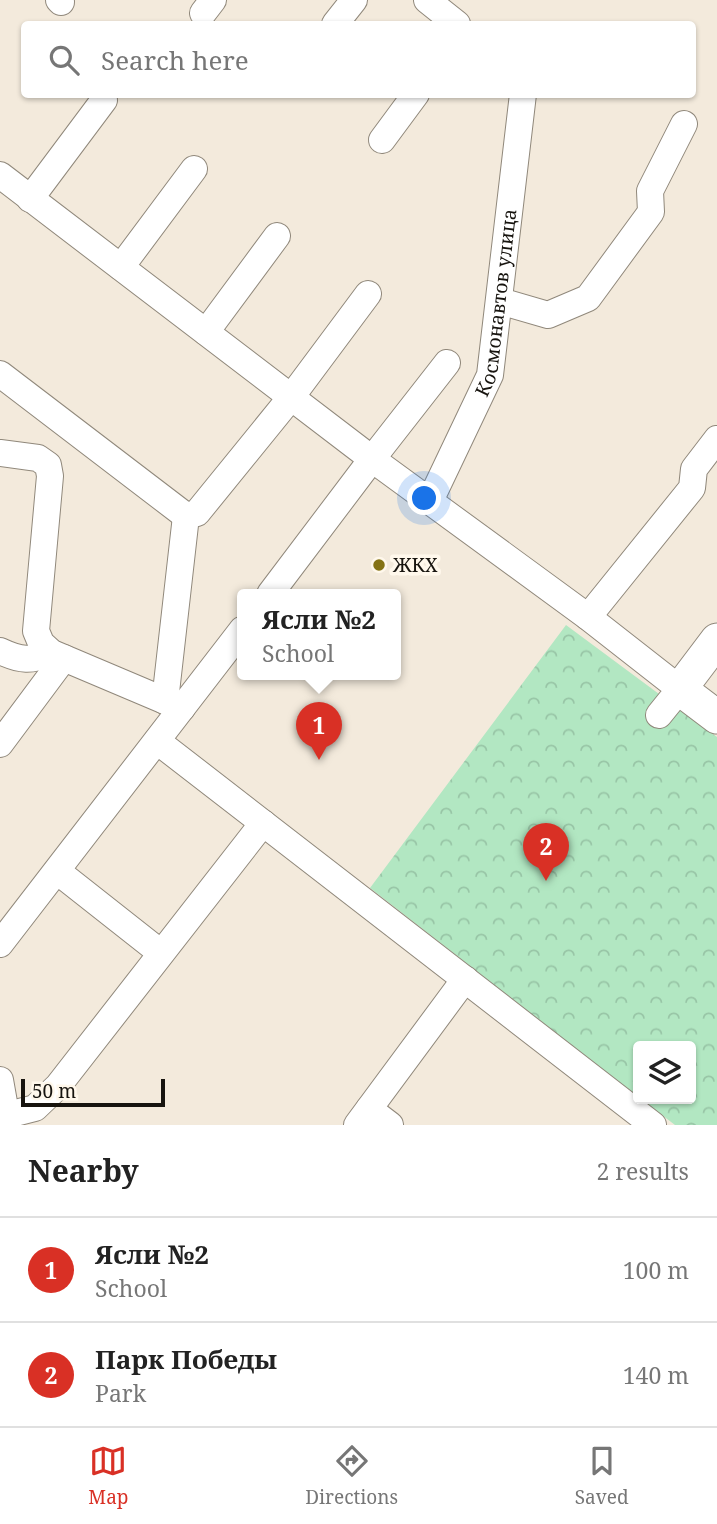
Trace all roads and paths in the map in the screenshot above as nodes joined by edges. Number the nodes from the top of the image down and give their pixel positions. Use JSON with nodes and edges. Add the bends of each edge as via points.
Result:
{"nodes":[{"id":1,"x":354,"y":0,"type":"edge"},
{"id":2,"x":427,"y":0,"type":"edge"},
{"id":3,"x":337,"y":21,"type":"edge"},
{"id":4,"x":453,"y":21,"type":"edge"},
{"id":5,"x":413,"y":98,"type":"edge"},
{"id":6,"x":523,"y":98,"type":"edge"},
{"id":7,"x":104,"y":100,"type":"dead end"},
{"id":8,"x":684,"y":124,"type":"dead end"},
{"id":9,"x":382,"y":140,"type":"dead end"},
{"id":10,"x":194,"y":169,"type":"dead end"},
{"id":11,"x":0,"y":175,"type":"edge"},
{"id":12,"x":30,"y":199,"type":"junction"},
{"id":13,"x":277,"y":236,"type":"dead end"},
{"id":14,"x":121,"y":267,"type":"junction"},
{"id":15,"x":368,"y":294,"type":"dead end"},
{"id":16,"x":500,"y":301,"type":"junction"},
{"id":17,"x":206,"y":332,"type":"junction"},
{"id":18,"x":447,"y":363,"type":"dead end"},
{"id":19,"x":0,"y":374,"type":"edge"},
{"id":20,"x":292,"y":396,"type":"junction"},
{"id":21,"x":717,"y":439,"type":"edge"},
{"id":22,"x":0,"y":453,"type":"edge"},
{"id":23,"x":372,"y":459,"type":"junction"},
{"id":24,"x":430,"y":501,"type":"junction"},
{"id":25,"x":186,"y":516,"type":"junction"},
{"id":26,"x":274,"y":589,"type":"edge"},
{"id":27,"x":588,"y":617,"type":"junction"},
{"id":28,"x":237,"y":636,"type":"edge"},
{"id":29,"x":717,"y":640,"type":"edge"},
{"id":30,"x":0,"y":650,"type":"edge"},
{"id":31,"x":58,"y":656,"type":"junction"},
{"id":32,"x":680,"y":689,"type":"junction"},
{"id":33,"x":174,"y":705,"type":"junction"},
{"id":34,"x":659,"y":715,"type":"dead end"},
{"id":35,"x":717,"y":717,"type":"edge"},
{"id":36,"x":157,"y":741,"type":"junction"},
{"id":37,"x":0,"y":744,"type":"edge"},
{"id":38,"x":263,"y":823,"type":"junction"},
{"id":39,"x":57,"y":871,"type":"junction"},
{"id":40,"x":0,"y":944,"type":"edge"},
{"id":41,"x":161,"y":953,"type":"junction"},
{"id":42,"x":465,"y":979,"type":"junction"},
{"id":43,"x":0,"y":1080,"type":"edge"},
{"id":44,"x":363,"y":1117,"type":"edge"},
{"id":45,"x":7,"y":1120,"type":"edge"},
{"id":46,"x":390,"y":1125,"type":"edge"},
{"id":47,"x":653,"y":1125,"type":"edge"}],
"edges":[{"from":1,"to":3,"type":"street"},
{"from":2,"to":4,"type":"street"},
{"from":5,"to":9,"type":"street"},
{"from":6,"to":16,"type":"street","name":"Космонавтов улица"},
{"from":7,"to":12,"type":"street"},
{"from":8,"to":16,"type":"street","via":[[650,191],[651,212],[588,298],[548,315]]},
{"from":10,"to":14,"type":"street"},
{"from":11,"to":12,"type":"street"},
{"from":12,"to":14,"type":"street"},
{"from":13,"to":17,"type":"street"},
{"from":14,"to":17,"type":"street"},
{"from":15,"to":20,"type":"street"},
{"from":16,"to":24,"type":"street","name":"Космонавтов улица","via":[[489,375]]},
{"from":17,"to":20,"type":"street"},
{"from":18,"to":23,"type":"street"},
{"from":19,"to":25,"type":"street"},
{"from":20,"to":23,"type":"street"},
{"from":20,"to":25,"type":"street","via":[[197,513]]},
{"from":21,"to":27,"type":"street","via":[[694,469],[692,488]]},
{"from":22,"to":31,"type":"street","via":[[38,458],[48,465],[36,631],[41,643]]},
{"from":23,"to":24,"type":"street"},
{"from":23,"to":26,"type":"street"},
{"from":24,"to":27,"type":"street"},
{"from":25,"to":33,"type":"street"},
{"from":27,"to":32,"type":"street"},
{"from":28,"to":33,"type":"street"},
{"from":29,"to":32,"type":"main road"},
{"from":30,"to":31,"type":"street","via":[[33,660]]},
{"from":31,"to":33,"type":"street"},
{"from":31,"to":37,"type":"street"},
{"from":32,"to":34,"type":"street"},
{"from":32,"to":35,"type":"main road"},
{"from":33,"to":36,"type":"street"},
{"from":36,"to":38,"type":"street"},
{"from":36,"to":39,"type":"street"},
{"from":38,"to":41,"type":"street"},
{"from":38,"to":42,"type":"street"},
{"from":39,"to":40,"type":"street"},
{"from":39,"to":41,"type":"street"},
{"from":41,"to":45,"type":"street","via":[[58,1086],[35,1108]]},
{"from":42,"to":44,"type":"street"},
{"from":42,"to":47,"type":"street"},
{"from":43,"to":45,"type":"street"},
{"from":44,"to":46,"type":"street"}]}
